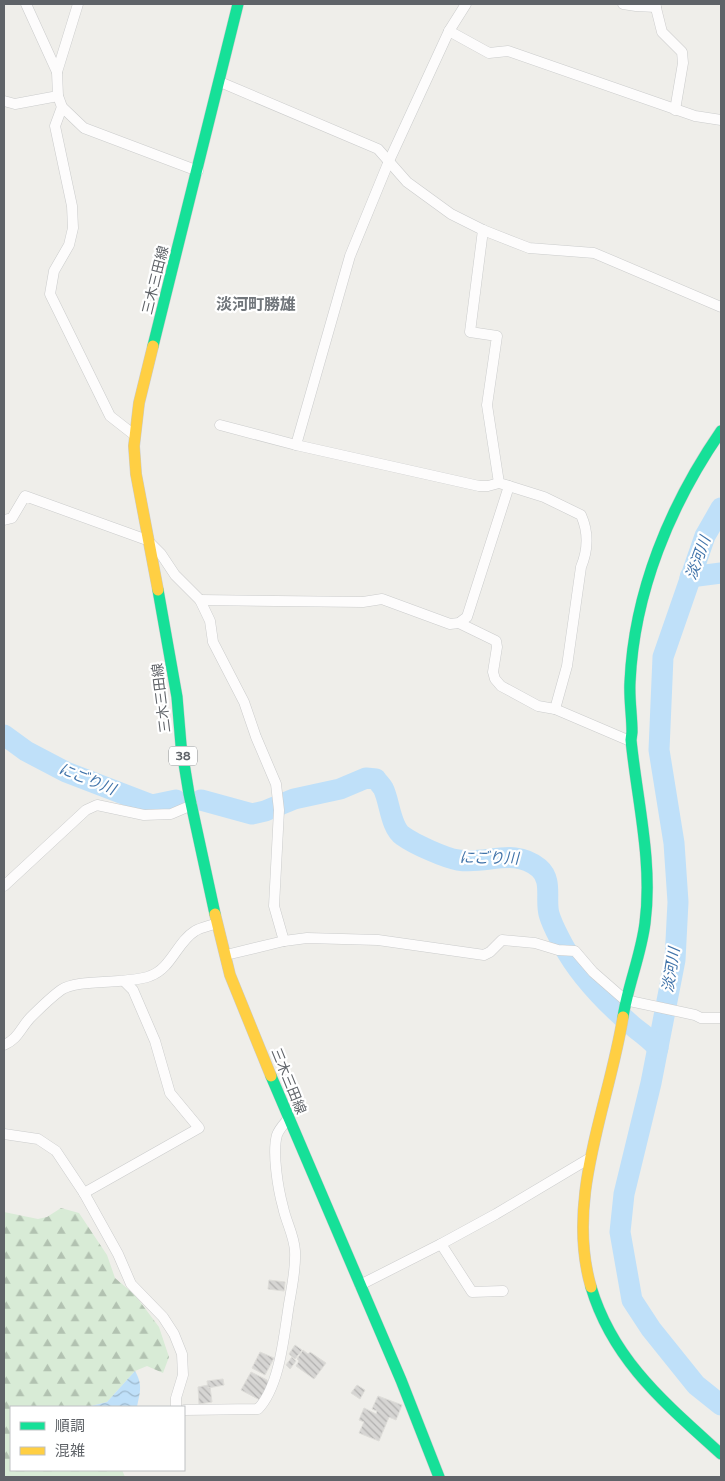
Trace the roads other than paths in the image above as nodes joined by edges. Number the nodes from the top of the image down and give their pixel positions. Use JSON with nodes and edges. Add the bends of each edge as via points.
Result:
{"nodes":[{"id":1,"x":26,"y":4,"type":"edge"},
{"id":2,"x":78,"y":4,"type":"edge"},
{"id":3,"x":238,"y":4,"type":"edge"},
{"id":4,"x":466,"y":4,"type":"edge"},
{"id":5,"x":623,"y":4,"type":"edge"},
{"id":6,"x":655,"y":5,"type":"edge"},
{"id":7,"x":449,"y":31,"type":"junction"},
{"id":8,"x":57,"y":72,"type":"junction"},
{"id":9,"x":220,"y":82,"type":"junction"},
{"id":10,"x":58,"y":96,"type":"junction"},
{"id":11,"x":4,"y":102,"type":"edge"},
{"id":12,"x":62,"y":106,"type":"junction"},
{"id":13,"x":675,"y":110,"type":"junction"},
{"id":14,"x":721,"y":120,"type":"edge"},
{"id":15,"x":389,"y":161,"type":"junction"},
{"id":16,"x":198,"y":171,"type":"junction"},
{"id":17,"x":483,"y":230,"type":"junction"},
{"id":18,"x":721,"y":307,"type":"edge"},
{"id":19,"x":220,"y":425,"type":"dead end"},
{"id":20,"x":721,"y":431,"type":"edge"},
{"id":21,"x":134,"y":434,"type":"junction"},
{"id":22,"x":296,"y":445,"type":"junction"},
{"id":23,"x":504,"y":485,"type":"junction"},
{"id":24,"x":4,"y":520,"type":"edge"},
{"id":25,"x":147,"y":540,"type":"junction"},
{"id":26,"x":200,"y":600,"type":"junction"},
{"id":27,"x":459,"y":623,"type":"junction"},
{"id":28,"x":555,"y":709,"type":"junction"},
{"id":29,"x":630,"y":741,"type":"junction"},
{"id":30,"x":192,"y":805,"type":"junction"},
{"id":31,"x":4,"y":886,"type":"edge"},
{"id":32,"x":217,"y":923,"type":"junction"},
{"id":33,"x":284,"y":941,"type":"junction"},
{"id":34,"x":226,"y":954,"type":"junction"},
{"id":35,"x":124,"y":981,"type":"junction"},
{"id":36,"x":625,"y":1000,"type":"junction"},
{"id":37,"x":721,"y":1018,"type":"edge"},
{"id":38,"x":4,"y":1045,"type":"edge"},
{"id":39,"x":288,"y":1119,"type":"junction"},
{"id":40,"x":4,"y":1134,"type":"edge"},
{"id":41,"x":590,"y":1158,"type":"junction"},
{"id":42,"x":84,"y":1193,"type":"junction"},
{"id":43,"x":441,"y":1244,"type":"junction"},
{"id":44,"x":360,"y":1285,"type":"junction"},
{"id":45,"x":503,"y":1291,"type":"dead end"},
{"id":46,"x":176,"y":1406,"type":"edge"},
{"id":47,"x":185,"y":1410,"type":"edge"},
{"id":48,"x":721,"y":1454,"type":"edge"},
{"id":49,"x":439,"y":1477,"type":"edge"}],
"edges":[{"from":1,"to":8,"type":"street"},
{"from":2,"to":8,"type":"street"},
{"from":3,"to":9,"type":"main road","name":"三木三田線","number":"38"},
{"from":4,"to":7,"type":"street"},
{"from":5,"to":6,"type":"street"},
{"from":6,"to":13,"type":"street","via":[[662,32],[682,52]]},
{"from":7,"to":13,"type":"street","via":[[489,53],[508,51]]},
{"from":7,"to":15,"type":"street"},
{"from":8,"to":10,"type":"street"},
{"from":9,"to":15,"type":"street","via":[[378,149]]},
{"from":9,"to":16,"type":"main road","name":"三木三田線","number":"38"},
{"from":10,"to":11,"type":"street","via":[[15,104]]},
{"from":10,"to":12,"type":"street"},
{"from":12,"to":16,"type":"street","via":[[84,128]]},
{"from":12,"to":21,"type":"street","via":[[55,126],[72,206],[73,228],[69,245],[54,271],[50,294],[110,416]]},
{"from":13,"to":14,"type":"street"},
{"from":15,"to":17,"type":"street","via":[[407,182],[451,214]]},
{"from":15,"to":22,"type":"street","via":[[350,256]]},
{"from":16,"to":21,"type":"main road","name":"三木三田線","number":"38"},
{"from":17,"to":18,"type":"street","via":[[529,248],[594,253]]},
{"from":17,"to":23,"type":"street","via":[[470,332],[497,336],[487,405]]},
{"from":19,"to":22,"type":"street"},
{"from":20,"to":29,"type":"main road","via":[[687,484],[654,559],[634,641]]},
{"from":21,"to":25,"type":"main road","name":"三木三田線","number":"38","via":[[136,474]]},
{"from":22,"to":23,"type":"street","via":[[479,486]]},
{"from":23,"to":27,"type":"street","via":[[467,617]]},
{"from":23,"to":28,"type":"street","via":[[544,497],[582,516],[587,528],[586,553],[580,567],[567,666]]},
{"from":24,"to":25,"type":"street","via":[[12,518],[25,496]]},
{"from":25,"to":26,"type":"street"},
{"from":25,"to":30,"type":"main road","name":"三木三田線","number":"38","via":[[170,655]]},
{"from":26,"to":27,"type":"street","via":[[363,602],[382,599],[450,624]]},
{"from":26,"to":33,"type":"street","via":[[210,621],[213,642],[244,702],[276,784],[279,810],[274,906]]},
{"from":27,"to":28,"type":"street","via":[[496,641],[493,672],[501,686],[538,706]]},
{"from":28,"to":29,"type":"street"},
{"from":29,"to":36,"type":"main road","via":[[637,779],[647,888],[645,923]]},
{"from":30,"to":31,"type":"street","via":[[171,814],[144,815],[97,805],[86,810]]},
{"from":30,"to":32,"type":"main road","name":"三木三田線","number":"38"},
{"from":32,"to":34,"type":"main road","name":"三木三田線","number":"38"},
{"from":32,"to":35,"type":"street","via":[[195,931],[161,971]]},
{"from":33,"to":34,"type":"street"},
{"from":33,"to":36,"type":"street","via":[[307,938],[378,940],[484,955],[502,940],[535,944],[575,951]]},
{"from":34,"to":39,"type":"main road","name":"三木三田線","number":"38","via":[[230,975]]},
{"from":35,"to":38,"type":"street","via":[[62,989],[29,1019],[13,1041]]},
{"from":35,"to":42,"type":"street","via":[[133,990],[155,1041],[170,1093],[199,1128]]},
{"from":36,"to":37,"type":"street","via":[[701,1018]]},
{"from":36,"to":41,"type":"main road","via":[[617,1048]]},
{"from":39,"to":44,"type":"main road","name":"三木三田線","number":"38"},
{"from":39,"to":47,"type":"street","via":[[278,1134],[276,1161],[283,1207],[295,1250],[295,1266],[283,1346],[273,1382],[258,1409]]},
{"from":40,"to":42,"type":"street","via":[[38,1139],[56,1151]]},
{"from":41,"to":43,"type":"street"},
{"from":41,"to":48,"type":"main road","via":[[583,1214],[583,1248],[588,1277],[606,1330],[645,1384]]},
{"from":42,"to":46,"type":"street","via":[[131,1284],[163,1317],[174,1334],[182,1354],[184,1375]]},
{"from":43,"to":44,"type":"street"},
{"from":43,"to":45,"type":"street","via":[[472,1292]]},
{"from":44,"to":49,"type":"main road","name":"三木三田線","number":"38"}]}
